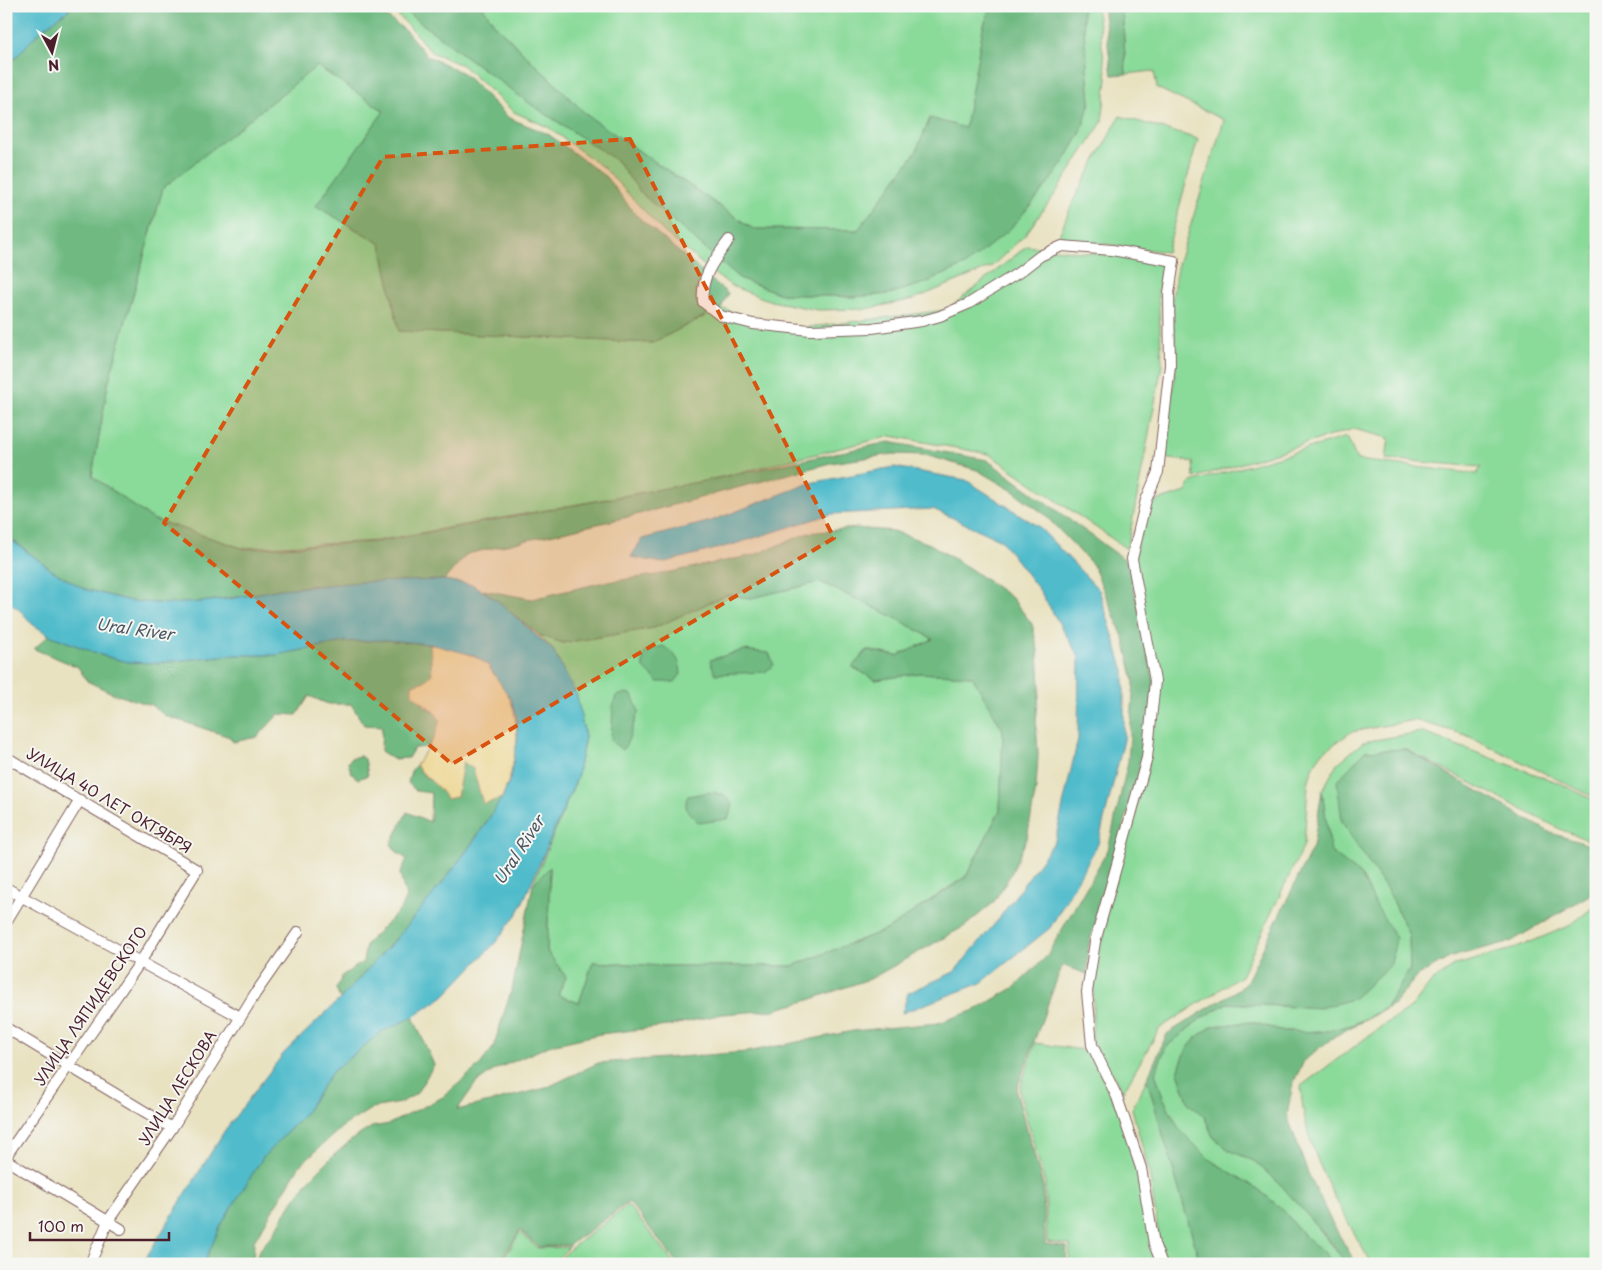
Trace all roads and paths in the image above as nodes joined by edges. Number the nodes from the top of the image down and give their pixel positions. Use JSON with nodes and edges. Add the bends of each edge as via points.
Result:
{"nodes":[{"id":1,"x":729,"y":240,"type":"dead end"},
{"id":2,"x":6,"y":757,"type":"edge"},
{"id":3,"x":80,"y":800,"type":"junction"},
{"id":4,"x":197,"y":870,"type":"joint"},
{"id":5,"x":6,"y":888,"type":"edge"},
{"id":6,"x":23,"y":897,"type":"junction"},
{"id":7,"x":6,"y":922,"type":"edge"},
{"id":8,"x":298,"y":932,"type":"dead end"},
{"id":9,"x":140,"y":961,"type":"junction"},
{"id":10,"x":240,"y":1017,"type":"junction"},
{"id":11,"x":6,"y":1028,"type":"edge"},
{"id":12,"x":69,"y":1067,"type":"junction"},
{"id":13,"x":172,"y":1128,"type":"junction"},
{"id":14,"x":6,"y":1156,"type":"edge"},
{"id":15,"x":6,"y":1160,"type":"edge"},
{"id":16,"x":108,"y":1221,"type":"junction"},
{"id":17,"x":121,"y":1229,"type":"dead end"},
{"id":18,"x":90,"y":1264,"type":"edge"},
{"id":19,"x":1162,"y":1264,"type":"edge"}],
"edges":[{"from":1,"to":19,"type":"street","via":[[712,262],[704,280],[703,302],[721,316],[753,324],[810,330],[899,326],[940,316],[990,292],[1040,256],[1062,246],[1112,250],[1174,261],[1169,293],[1170,365],[1158,472],[1146,500],[1132,559],[1155,681],[1147,758],[1095,942],[1087,992],[1092,1045],[1116,1097],[1141,1168],[1154,1244]]},
{"from":2,"to":3,"type":"street","name":"УЛИЦА 40 ЛЕТ ОКТЯБРЯ"},
{"from":3,"to":4,"type":"street","name":"УЛИЦА 40 ЛЕТ ОКТЯБРЯ"},
{"from":3,"to":6,"type":"street"},
{"from":4,"to":9,"type":"street","name":"УЛИЦА ЛЯПИДЕВСКОГО"},
{"from":5,"to":6,"type":"street"},
{"from":6,"to":7,"type":"street"},
{"from":6,"to":9,"type":"street"},
{"from":8,"to":10,"type":"street","name":"УЛИЦА ЛЕСКОВА"},
{"from":9,"to":10,"type":"street"},
{"from":9,"to":12,"type":"street","name":"УЛИЦА ЛЯПИДЕВСКОГО"},
{"from":10,"to":13,"type":"street","name":"УЛИЦА ЛЕСКОВА"},
{"from":11,"to":12,"type":"street"},
{"from":12,"to":13,"type":"street"},
{"from":12,"to":14,"type":"street","name":"УЛИЦА ЛЯПИДЕВСКОГО"},
{"from":13,"to":16,"type":"street","name":"УЛИЦА ЛЕСКОВА"},
{"from":15,"to":16,"type":"street"},
{"from":16,"to":17,"type":"street"},
{"from":16,"to":18,"type":"street","name":"УЛИЦА ЛЕСКОВА"}]}
